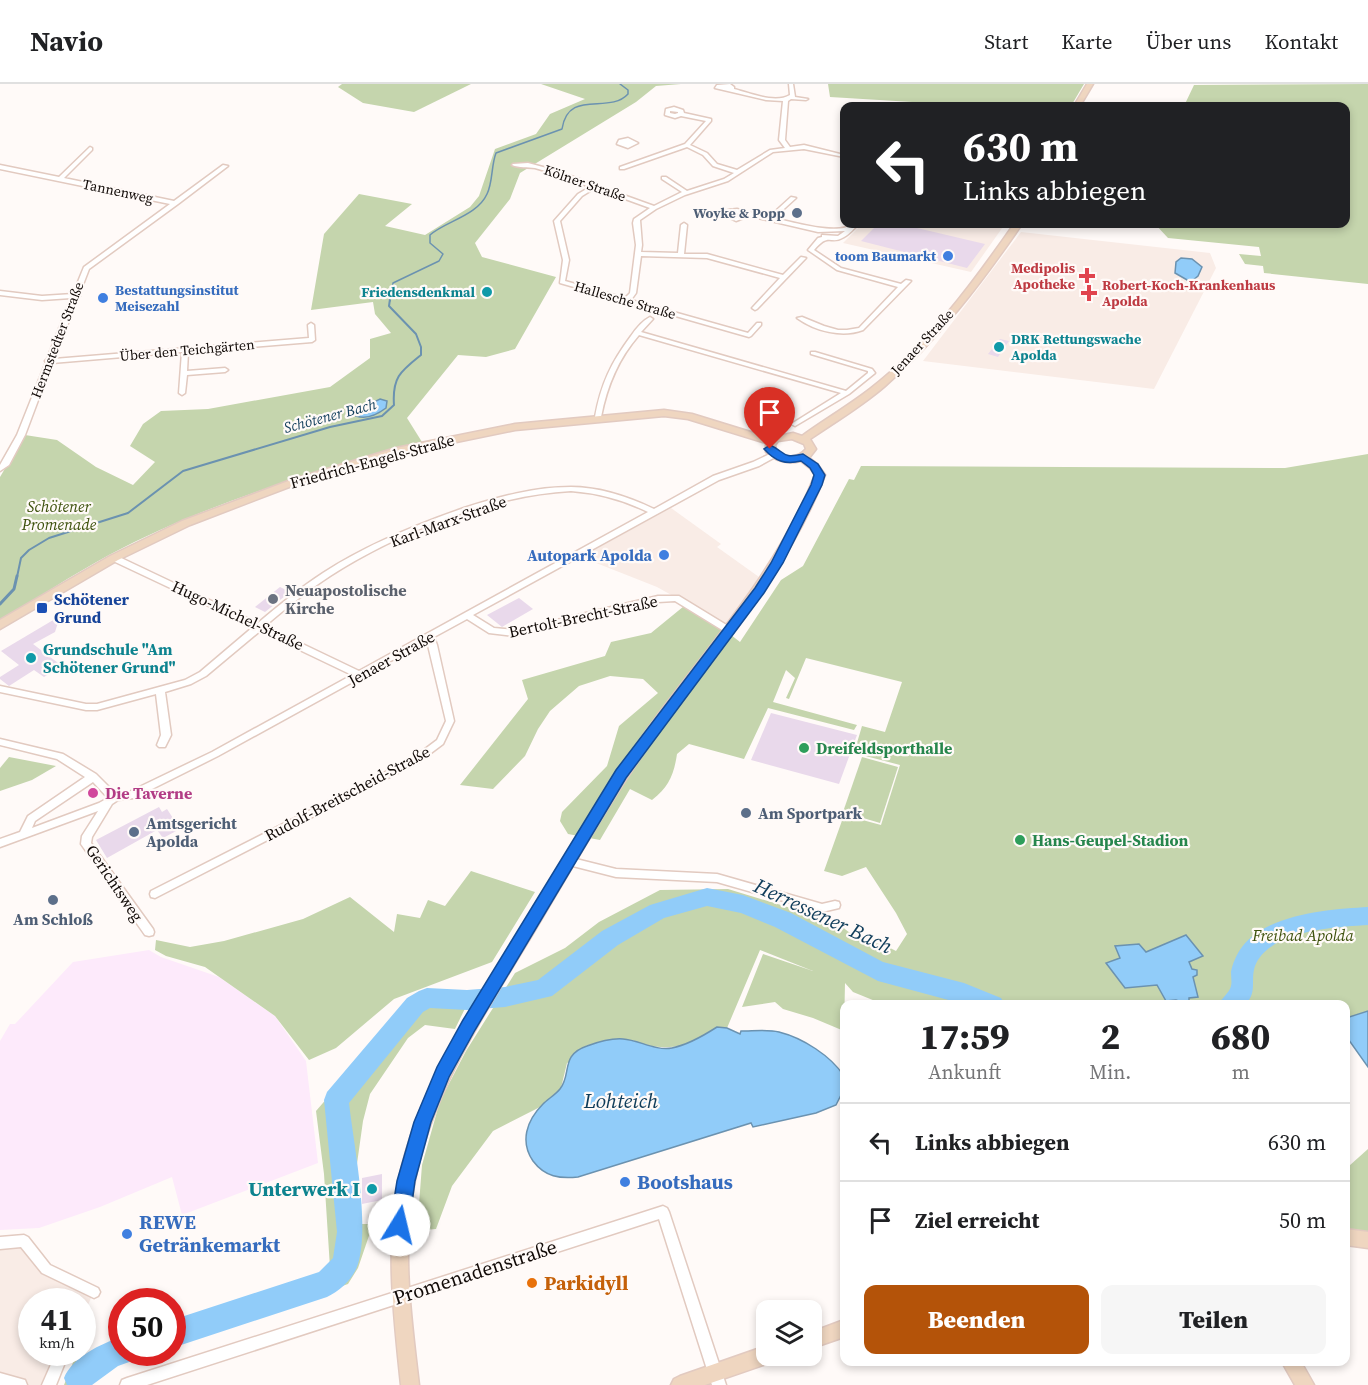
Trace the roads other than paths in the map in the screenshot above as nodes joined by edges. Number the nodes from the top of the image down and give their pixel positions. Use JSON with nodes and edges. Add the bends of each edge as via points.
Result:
{"nodes":[{"id":1,"x":791,"y":84,"type":"edge"},
{"id":2,"x":1090,"y":84,"type":"edge"},
{"id":3,"x":731,"y":90,"type":"dead end"},
{"id":4,"x":789,"y":99,"type":"junction"},
{"id":5,"x":806,"y":99,"type":"dead end"},
{"id":6,"x":1079,"y":102,"type":"edge"},
{"id":7,"x":681,"y":114,"type":"dead end"},
{"id":8,"x":687,"y":145,"type":"junction"},
{"id":9,"x":631,"y":146,"type":"dead end"},
{"id":10,"x":788,"y":148,"type":"junction"},
{"id":11,"x":90,"y":149,"type":"dead end"},
{"id":12,"x":637,"y":150,"type":"dead end"},
{"id":13,"x":644,"y":154,"type":"dead end"},
{"id":14,"x":840,"y":155,"type":"edge"},
{"id":15,"x":652,"y":156,"type":"junction"},
{"id":16,"x":515,"y":165,"type":"dead end"},
{"id":17,"x":225,"y":166,"type":"dead end"},
{"id":18,"x":0,"y":167,"type":"edge"},
{"id":19,"x":622,"y":168,"type":"dead end"},
{"id":20,"x":737,"y":172,"type":"junction"},
{"id":21,"x":664,"y":178,"type":"dead end"},
{"id":22,"x":60,"y":179,"type":"junction"},
{"id":23,"x":593,"y":187,"type":"junction"},
{"id":24,"x":687,"y":193,"type":"junction"},
{"id":25,"x":793,"y":198,"type":"dead end"},
{"id":26,"x":176,"y":203,"type":"junction"},
{"id":27,"x":654,"y":208,"type":"junction"},
{"id":28,"x":748,"y":214,"type":"dead end"},
{"id":29,"x":770,"y":219,"type":"junction"},
{"id":30,"x":684,"y":225,"type":"dead end"},
{"id":31,"x":850,"y":228,"type":"edge"},
{"id":32,"x":1015,"y":228,"type":"edge"},
{"id":33,"x":828,"y":234,"type":"junction"},
{"id":34,"x":638,"y":254,"type":"junction"},
{"id":35,"x":681,"y":254,"type":"junction"},
{"id":36,"x":803,"y":258,"type":"dead end"},
{"id":37,"x":785,"y":278,"type":"junction"},
{"id":38,"x":0,"y":293,"type":"edge"},
{"id":39,"x":77,"y":296,"type":"junction"},
{"id":40,"x":627,"y":300,"type":"junction"},
{"id":41,"x":755,"y":308,"type":"dead end"},
{"id":42,"x":800,"y":318,"type":"dead end"},
{"id":43,"x":650,"y":319,"type":"dead end"},
{"id":44,"x":759,"y":324,"type":"dead end"},
{"id":45,"x":311,"y":325,"type":"dead end"},
{"id":46,"x":636,"y":332,"type":"junction"},
{"id":47,"x":185,"y":351,"type":"junction"},
{"id":48,"x":813,"y":353,"type":"dead end"},
{"id":49,"x":48,"y":361,"type":"junction"},
{"id":50,"x":225,"y":370,"type":"dead end"},
{"id":51,"x":184,"y":373,"type":"junction"},
{"id":52,"x":183,"y":393,"type":"dead end"},
{"id":53,"x":847,"y":393,"type":"junction"},
{"id":54,"x":598,"y":417,"type":"junction"},
{"id":55,"x":795,"y":424,"type":"dead end"},
{"id":56,"x":804,"y":439,"type":"junction"},
{"id":57,"x":772,"y":442,"type":"junction"},
{"id":58,"x":775,"y":455,"type":"junction"},
{"id":59,"x":803,"y":458,"type":"junction"},
{"id":60,"x":0,"y":469,"type":"edge"},
{"id":61,"x":654,"y":512,"type":"junction"},
{"id":62,"x":114,"y":558,"type":"junction"},
{"id":63,"x":468,"y":616,"type":"junction"},
{"id":64,"x":0,"y":626,"type":"edge"},
{"id":65,"x":262,"y":626,"type":"junction"},
{"id":66,"x":730,"y":631,"type":"junction"},
{"id":67,"x":429,"y":635,"type":"junction"},
{"id":68,"x":360,"y":675,"type":"junction"},
{"id":69,"x":0,"y":689,"type":"edge"},
{"id":70,"x":160,"y":690,"type":"junction"},
{"id":71,"x":0,"y":742,"type":"edge"},
{"id":72,"x":162,"y":745,"type":"dead end"},
{"id":73,"x":93,"y":777,"type":"junction"},
{"id":74,"x":112,"y":800,"type":"junction"},
{"id":75,"x":24,"y":834,"type":"junction"},
{"id":76,"x":0,"y":843,"type":"edge"},
{"id":77,"x":568,"y":861,"type":"junction"},
{"id":78,"x":155,"y":894,"type":"dead end"},
{"id":79,"x":835,"y":905,"type":"dead end"},
{"id":80,"x":149,"y":932,"type":"dead end"},
{"id":81,"x":1350,"y":1238,"type":"edge"},
{"id":82,"x":1368,"y":1240,"type":"edge"},
{"id":83,"x":0,"y":1243,"type":"edge"},
{"id":84,"x":86,"y":1288,"type":"edge"},
{"id":85,"x":399,"y":1297,"type":"junction"},
{"id":86,"x":840,"y":1330,"type":"edge"},
{"id":87,"x":822,"y":1337,"type":"edge"},
{"id":88,"x":756,"y":1360,"type":"edge"},
{"id":89,"x":57,"y":1366,"type":"edge"},
{"id":90,"x":1293,"y":1366,"type":"edge"},
{"id":91,"x":717,"y":1379,"type":"edge"},
{"id":92,"x":0,"y":1380,"type":"edge"},
{"id":93,"x":20,"y":1385,"type":"edge"},
{"id":94,"x":49,"y":1385,"type":"edge"},
{"id":95,"x":127,"y":1385,"type":"edge"},
{"id":96,"x":410,"y":1385,"type":"edge"},
{"id":97,"x":680,"y":1385,"type":"edge"},
{"id":98,"x":1305,"y":1385,"type":"edge"}],
"edges":[{"from":1,"to":4,"type":"street","via":[[793,93]]},
{"from":2,"to":6,"type":"main road"},
{"from":3,"to":4,"type":"street","via":[[766,99]]},
{"from":4,"to":5,"type":"street"},
{"from":4,"to":10,"type":"street","via":[[782,140]]},
{"from":7,"to":8,"type":"street","via":[[709,120]]},
{"from":8,"to":15,"type":"street"},
{"from":8,"to":20,"type":"street","via":[[705,154],[715,165]]},
{"from":9,"to":12,"type":"street"},
{"from":10,"to":14,"type":"street","via":[[804,147]]},
{"from":10,"to":20,"type":"street","via":[[764,154]]},
{"from":11,"to":22,"type":"street","name":"Tannenweg"},
{"from":13,"to":15,"type":"street"},
{"from":15,"to":19,"type":"street"},
{"from":16,"to":23,"type":"street","name":"Kölner Straße","via":[[535,166]]},
{"from":17,"to":26,"type":"street","name":"Hermstedter Straße"},
{"from":18,"to":22,"type":"street","name":"Tannenweg"},
{"from":20,"to":24,"type":"street","via":[[718,184]]},
{"from":21,"to":24,"type":"street"},
{"from":22,"to":26,"type":"street","name":"Tannenweg"},
{"from":23,"to":27,"type":"street","name":"Kölner Straße"},
{"from":23,"to":40,"type":"street","name":"Hallesche Straße","via":[[556,221],[566,260],[562,282]]},
{"from":24,"to":27,"type":"street"},
{"from":25,"to":29,"type":"street"},
{"from":26,"to":39,"type":"street","name":"Hermstedter Straße","via":[[86,268]]},
{"from":27,"to":34,"type":"street","via":[[637,219]]},
{"from":28,"to":29,"type":"street"},
{"from":29,"to":33,"type":"street"},
{"from":30,"to":35,"type":"street"},
{"from":31,"to":33,"type":"street","via":[[840,239]]},
{"from":32,"to":56,"type":"main road","name":"Jenaer Straße","via":[[914,354],[860,401]]},
{"from":33,"to":42,"type":"street","via":[[813,246],[815,255],[839,269],[905,283],[855,332],[841,332]]},
{"from":34,"to":35,"type":"street"},
{"from":34,"to":40,"type":"street","via":[[633,293]]},
{"from":35,"to":37,"type":"street","via":[[707,256]]},
{"from":36,"to":37,"type":"street"},
{"from":37,"to":41,"type":"street"},
{"from":38,"to":39,"type":"street","via":[[42,298]]},
{"from":39,"to":49,"type":"street","name":"Hermstedter Straße"},
{"from":40,"to":44,"type":"street","name":"Hallesche Straße","via":[[749,335]]},
{"from":43,"to":46,"type":"street"},
{"from":45,"to":47,"type":"street","name":"Über den Teichgärten","via":[[312,340]]},
{"from":46,"to":53,"type":"street"},
{"from":46,"to":54,"type":"street","via":[[606,380]]},
{"from":47,"to":49,"type":"street","name":"Über den Teichgärten"},
{"from":47,"to":51,"type":"street","name":"Über den Teichgärten"},
{"from":48,"to":53,"type":"street","via":[[870,370],[869,377]]},
{"from":49,"to":60,"type":"street","name":"Hermstedter Straße","via":[[16,446]]},
{"from":50,"to":51,"type":"street"},
{"from":51,"to":52,"type":"street","name":"Über den Teichgärten"},
{"from":53,"to":55,"type":"street"},
{"from":54,"to":57,"type":"main road","name":"Friedrich-Engels-Straße","via":[[675,413]]},
{"from":54,"to":62,"type":"main road","name":"Friedrich-Engels-Straße","via":[[471,435],[340,467],[186,523]]},
{"from":56,"to":57,"type":"main road","via":[[786,436]]},
{"from":56,"to":59,"type":"main road","via":[[811,449]]},
{"from":57,"to":58,"type":"main road","via":[[770,449]]},
{"from":58,"to":59,"type":"main road"},
{"from":58,"to":61,"type":"street","name":"Jenaer Straße","via":[[716,478]]},
{"from":59,"to":66,"type":"main road","via":[[820,475],[816,485],[777,563]]},
{"from":61,"to":63,"type":"street","name":"Jenaer Straße"},
{"from":61,"to":65,"type":"street","name":"Karl-Marx-Straße","via":[[616,496],[571,489],[500,501],[403,534],[355,558],[327,574]]},
{"from":62,"to":64,"type":"main road","name":"Friedrich-Engels-Straße"},
{"from":62,"to":65,"type":"street","name":"Hugo-Michel-Straße"},
{"from":63,"to":66,"type":"street","name":"Bertolt-Brecht-Straße","via":[[492,631],[514,633],[676,598]]},
{"from":63,"to":67,"type":"street","name":"Jenaer Straße"},
{"from":65,"to":68,"type":"street","name":"Hugo-Michel-Straße"},
{"from":65,"to":70,"type":"street","name":"Karl-Marx-Straße","via":[[196,679]]},
{"from":66,"to":77,"type":"main road","via":[[621,774]]},
{"from":67,"to":68,"type":"street","name":"Jenaer Straße"},
{"from":67,"to":78,"type":"street","name":"Rudolf-Breitscheid-Straße","via":[[450,721],[440,742],[416,760]]},
{"from":68,"to":74,"type":"street","name":"Jenaer Straße","via":[[214,754],[131,795]]},
{"from":69,"to":70,"type":"street","name":"Karl-Marx-Straße","via":[[86,707]]},
{"from":70,"to":72,"type":"street","via":[[166,735]]},
{"from":71,"to":73,"type":"street","via":[[60,756]]},
{"from":73,"to":74,"type":"street"},
{"from":73,"to":75,"type":"street","via":[[31,819]]},
{"from":74,"to":75,"type":"street","name":"Jenaer Straße"},
{"from":74,"to":80,"type":"street","name":"Gerichtsweg","via":[[87,836],[86,844]]},
{"from":75,"to":76,"type":"street","name":"Jenaer Straße"},
{"from":77,"to":79,"type":"street","via":[[609,872],[717,878],[822,908]]},
{"from":77,"to":85,"type":"main road","via":[[478,1010],[426,1110],[399,1225]]},
{"from":81,"to":82,"type":"main road"},
{"from":83,"to":84,"type":"street","via":[[24,1241],[46,1269]]},
{"from":85,"to":91,"type":"street","name":"Promenadenstraße","via":[[663,1212]]},
{"from":85,"to":95,"type":"street","name":"Promenadenstraße"},
{"from":85,"to":96,"type":"main road"},
{"from":86,"to":87,"type":"main road"},
{"from":88,"to":91,"type":"main road"},
{"from":89,"to":94,"type":"street"},
{"from":90,"to":98,"type":"main road"},
{"from":91,"to":97,"type":"main road"},
{"from":92,"to":93,"type":"street"}]}
